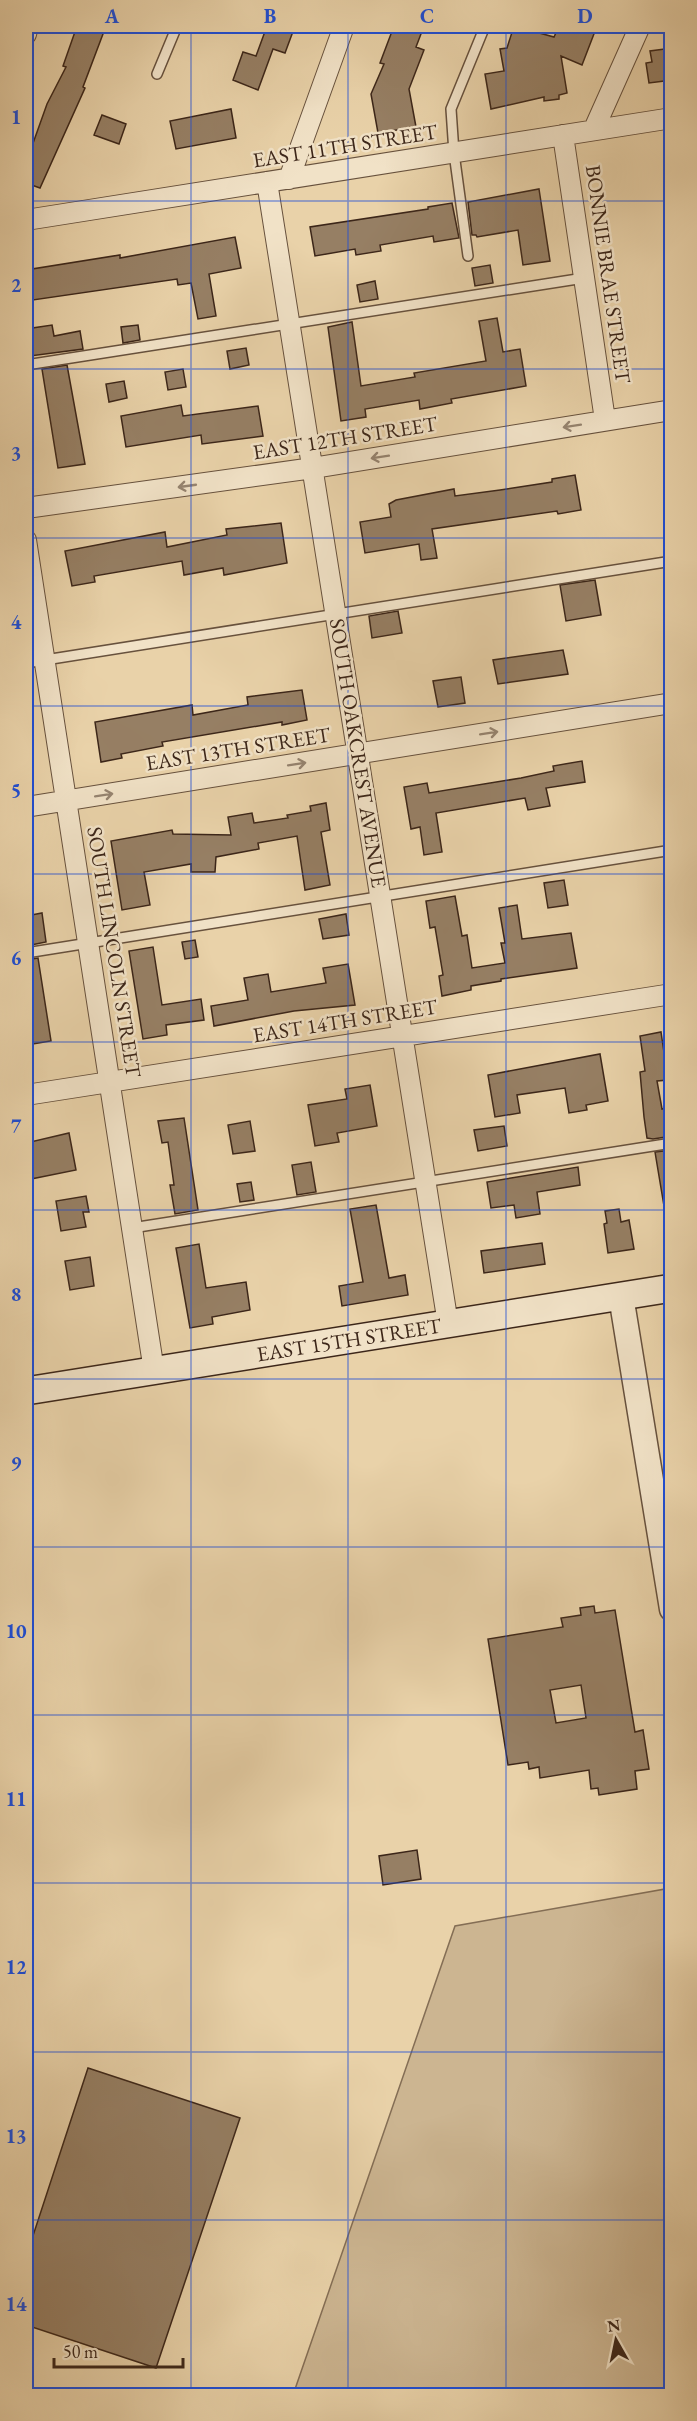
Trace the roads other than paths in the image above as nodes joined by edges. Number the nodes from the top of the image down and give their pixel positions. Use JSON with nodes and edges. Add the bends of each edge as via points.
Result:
{"nodes":[{"id":1,"x":28,"y":26,"type":"edge"},
{"id":2,"x":177,"y":26,"type":"edge"},
{"id":3,"x":344,"y":26,"type":"edge"},
{"id":4,"x":485,"y":26,"type":"edge"},
{"id":5,"x":640,"y":26,"type":"edge"},
{"id":6,"x":26,"y":34,"type":"edge"},
{"id":7,"x":157,"y":74,"type":"dead end"},
{"id":8,"x":672,"y":117,"type":"edge"},
{"id":9,"x":594,"y":129,"type":"junction"},
{"id":10,"x":563,"y":135,"type":"junction"},
{"id":11,"x":454,"y":153,"type":"junction"},
{"id":12,"x":289,"y":179,"type":"junction"},
{"id":13,"x":267,"y":182,"type":"junction"},
{"id":14,"x":26,"y":220,"type":"edge"},
{"id":15,"x":468,"y":256,"type":"dead end"},
{"id":16,"x":584,"y":278,"type":"junction"},
{"id":17,"x":290,"y":324,"type":"junction"},
{"id":18,"x":26,"y":365,"type":"edge"},
{"id":19,"x":672,"y":410,"type":"edge"},
{"id":20,"x":605,"y":420,"type":"junction"},
{"id":21,"x":313,"y":468,"type":"junction"},
{"id":22,"x":26,"y":508,"type":"edge"},
{"id":23,"x":26,"y":540,"type":"edge"},
{"id":24,"x":672,"y":561,"type":"edge"},
{"id":25,"x":336,"y":614,"type":"junction"},
{"id":26,"x":35,"y":662,"type":"edge"},
{"id":27,"x":672,"y":703,"type":"edge"},
{"id":28,"x":358,"y":754,"type":"junction"},
{"id":29,"x":66,"y":801,"type":"junction"},
{"id":30,"x":26,"y":807,"type":"edge"},
{"id":31,"x":672,"y":850,"type":"edge"},
{"id":32,"x":380,"y":897,"type":"junction"},
{"id":33,"x":88,"y":943,"type":"junction"},
{"id":34,"x":26,"y":953,"type":"edge"},
{"id":35,"x":672,"y":994,"type":"edge"},
{"id":36,"x":402,"y":1036,"type":"junction"},
{"id":37,"x":110,"y":1082,"type":"junction"},
{"id":38,"x":26,"y":1095,"type":"edge"},
{"id":39,"x":672,"y":1143,"type":"edge"},
{"id":40,"x":426,"y":1183,"type":"junction"},
{"id":41,"x":132,"y":1228,"type":"junction"},
{"id":42,"x":672,"y":1288,"type":"edge"},
{"id":43,"x":621,"y":1296,"type":"junction"},
{"id":44,"x":448,"y":1324,"type":"junction"},
{"id":45,"x":154,"y":1371,"type":"junction"},
{"id":46,"x":26,"y":1391,"type":"edge"},
{"id":47,"x":670,"y":1594,"type":"edge"}],
"edges":[{"from":1,"to":6,"type":"street"},
{"from":2,"to":7,"type":"lane"},
{"from":3,"to":12,"type":"street"},
{"from":4,"to":11,"type":"lane","via":[[451,109]]},
{"from":5,"to":9,"type":"street"},
{"from":8,"to":9,"type":"street","name":"EAST 11TH STREET"},
{"from":9,"to":10,"type":"street","name":"EAST 11TH STREET"},
{"from":10,"to":11,"type":"street","name":"EAST 11TH STREET"},
{"from":10,"to":16,"type":"street","name":"BONNIE BRAE STREET"},
{"from":11,"to":12,"type":"street","name":"EAST 11TH STREET"},
{"from":11,"to":15,"type":"lane"},
{"from":12,"to":13,"type":"street","name":"EAST 11TH STREET"},
{"from":13,"to":14,"type":"street","name":"EAST 11TH STREET"},
{"from":13,"to":17,"type":"street","name":"SOUTH OAKCREST AVENUE"},
{"from":16,"to":17,"type":"lane"},
{"from":16,"to":20,"type":"street","name":"BONNIE BRAE STREET"},
{"from":17,"to":18,"type":"lane"},
{"from":17,"to":21,"type":"street","name":"SOUTH OAKCREST AVENUE"},
{"from":19,"to":20,"type":"street","name":"EAST 12TH STREET"},
{"from":20,"to":21,"type":"street","name":"EAST 12TH STREET","one_way":true},
{"from":21,"to":22,"type":"street","name":"EAST 12TH STREET","one_way":true},
{"from":21,"to":25,"type":"street","name":"SOUTH OAKCREST AVENUE"},
{"from":23,"to":26,"type":"street","name":"SOUTH LINCOLN STREET"},
{"from":24,"to":25,"type":"lane"},
{"from":25,"to":26,"type":"lane"},
{"from":25,"to":28,"type":"street","name":"SOUTH OAKCREST AVENUE"},
{"from":26,"to":29,"type":"street","name":"SOUTH LINCOLN STREET"},
{"from":28,"to":27,"type":"street","name":"EAST 13TH STREET","one_way":true},
{"from":29,"to":28,"type":"street","name":"EAST 13TH STREET","one_way":true},
{"from":28,"to":32,"type":"street","name":"SOUTH OAKCREST AVENUE"},
{"from":29,"to":30,"type":"street","name":"EAST 13TH STREET"},
{"from":29,"to":33,"type":"street","name":"SOUTH LINCOLN STREET"},
{"from":31,"to":32,"type":"lane"},
{"from":32,"to":33,"type":"lane"},
{"from":32,"to":36,"type":"street","name":"SOUTH OAKCREST AVENUE"},
{"from":33,"to":34,"type":"lane"},
{"from":33,"to":37,"type":"street","name":"SOUTH LINCOLN STREET"},
{"from":35,"to":36,"type":"street","name":"EAST 14TH STREET"},
{"from":36,"to":37,"type":"street","name":"EAST 14TH STREET"},
{"from":36,"to":40,"type":"street","name":"SOUTH OAKCREST AVENUE"},
{"from":37,"to":38,"type":"street","name":"EAST 14TH STREET"},
{"from":37,"to":41,"type":"street","name":"SOUTH LINCOLN STREET"},
{"from":39,"to":40,"type":"lane"},
{"from":40,"to":41,"type":"lane"},
{"from":40,"to":44,"type":"street","name":"SOUTH OAKCREST AVENUE"},
{"from":41,"to":45,"type":"street","name":"SOUTH LINCOLN STREET"},
{"from":42,"to":43,"type":"main road","name":"EAST 15TH STREET"},
{"from":43,"to":44,"type":"main road","name":"EAST 15TH STREET"},
{"from":43,"to":47,"type":"street"},
{"from":44,"to":45,"type":"main road","name":"EAST 15TH STREET"},
{"from":45,"to":46,"type":"main road","name":"EAST 15TH STREET"}]}
